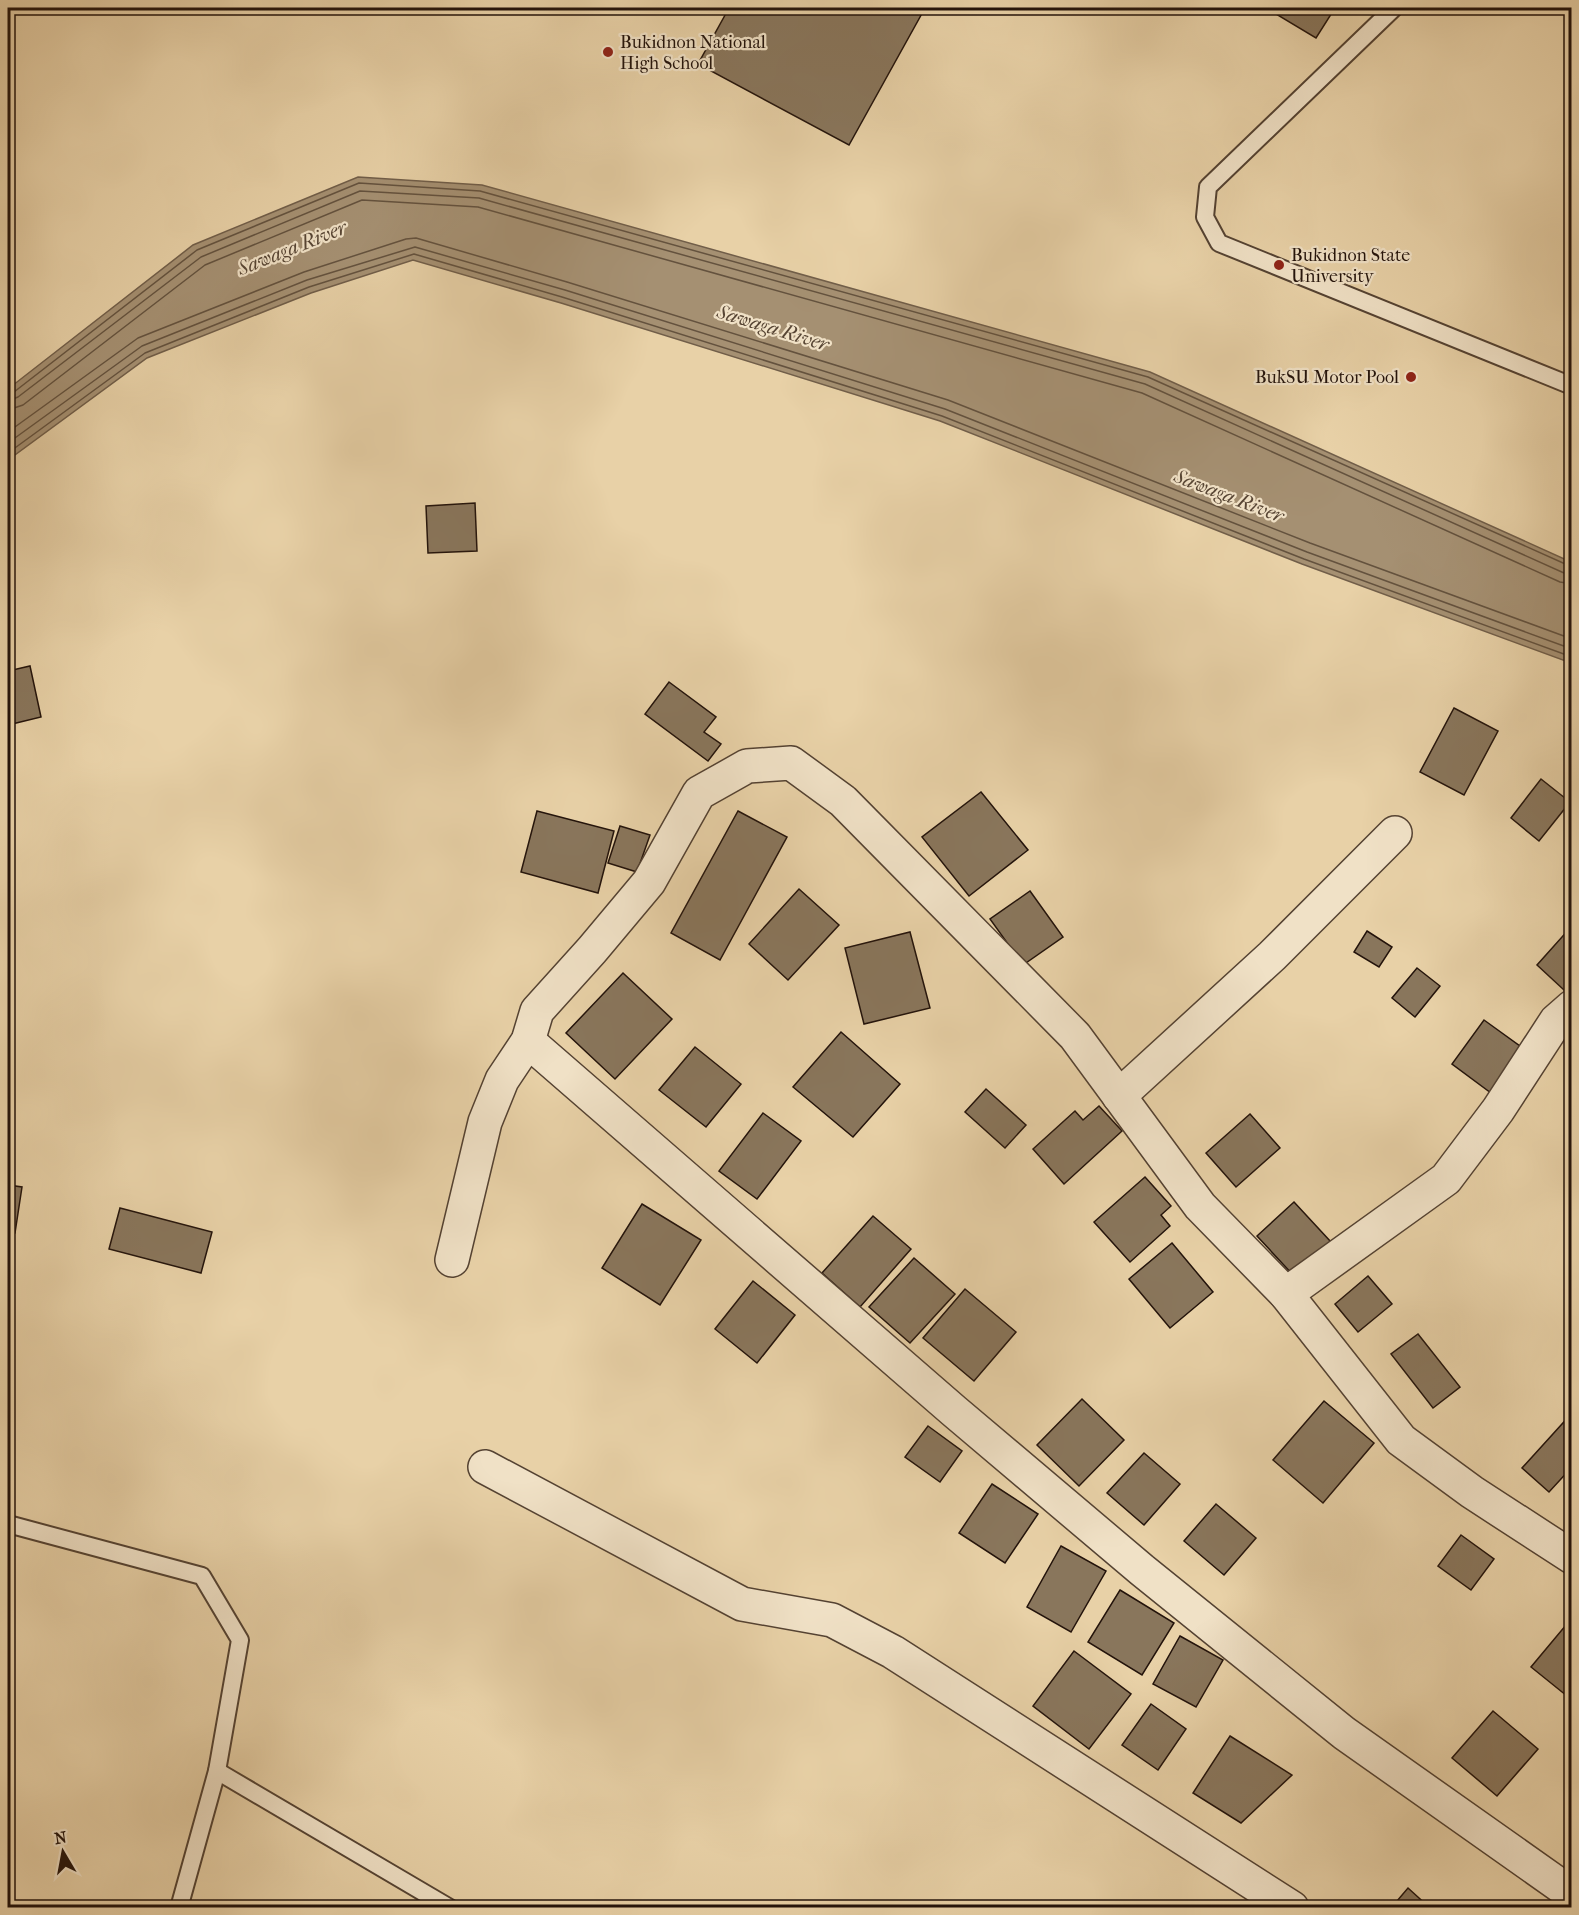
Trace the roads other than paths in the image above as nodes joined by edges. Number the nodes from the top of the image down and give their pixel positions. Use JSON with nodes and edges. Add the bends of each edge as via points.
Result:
{"nodes":[{"id":1,"x":1394,"y":8,"type":"edge"},
{"id":2,"x":1572,"y":386,"type":"edge"},
{"id":3,"x":1395,"y":833,"type":"dead end"},
{"id":4,"x":1572,"y":1007,"type":"edge"},
{"id":5,"x":528,"y":1041,"type":"junction"},
{"id":6,"x":1119,"y":1096,"type":"junction"},
{"id":7,"x":452,"y":1260,"type":"dead end"},
{"id":8,"x":1286,"y":1294,"type":"junction"},
{"id":9,"x":485,"y":1467,"type":"dead end"},
{"id":10,"x":8,"y":1524,"type":"edge"},
{"id":11,"x":1572,"y":1557,"type":"edge"},
{"id":12,"x":217,"y":1771,"type":"junction"},
{"id":13,"x":1572,"y":1894,"type":"edge"},
{"id":14,"x":179,"y":1908,"type":"edge"},
{"id":15,"x":450,"y":1908,"type":"edge"},
{"id":16,"x":1292,"y":1908,"type":"edge"}],
"edges":[{"from":1,"to":2,"type":"lane","via":[[1208,187],[1205,217],[1219,243]]},
{"from":3,"to":6,"type":"street","via":[[1272,956]]},
{"from":4,"to":8,"type":"street","via":[[1556,1021],[1498,1110],[1446,1179]]},
{"from":5,"to":6,"type":"street","via":[[537,1011],[649,882],[699,793],[747,766],[791,763],[843,801],[1066,1028]]},
{"from":5,"to":7,"type":"street","via":[[502,1080],[484,1122]]},
{"from":5,"to":13,"type":"street","via":[[1151,1577],[1344,1732]]},
{"from":6,"to":8,"type":"street","via":[[1200,1206]]},
{"from":8,"to":11,"type":"street","via":[[1401,1440]]},
{"from":9,"to":16,"type":"street","via":[[742,1604],[832,1620],[893,1652]]},
{"from":10,"to":12,"type":"lane","via":[[202,1576],[240,1640]]},
{"from":12,"to":14,"type":"lane"},
{"from":12,"to":15,"type":"lane"}]}
